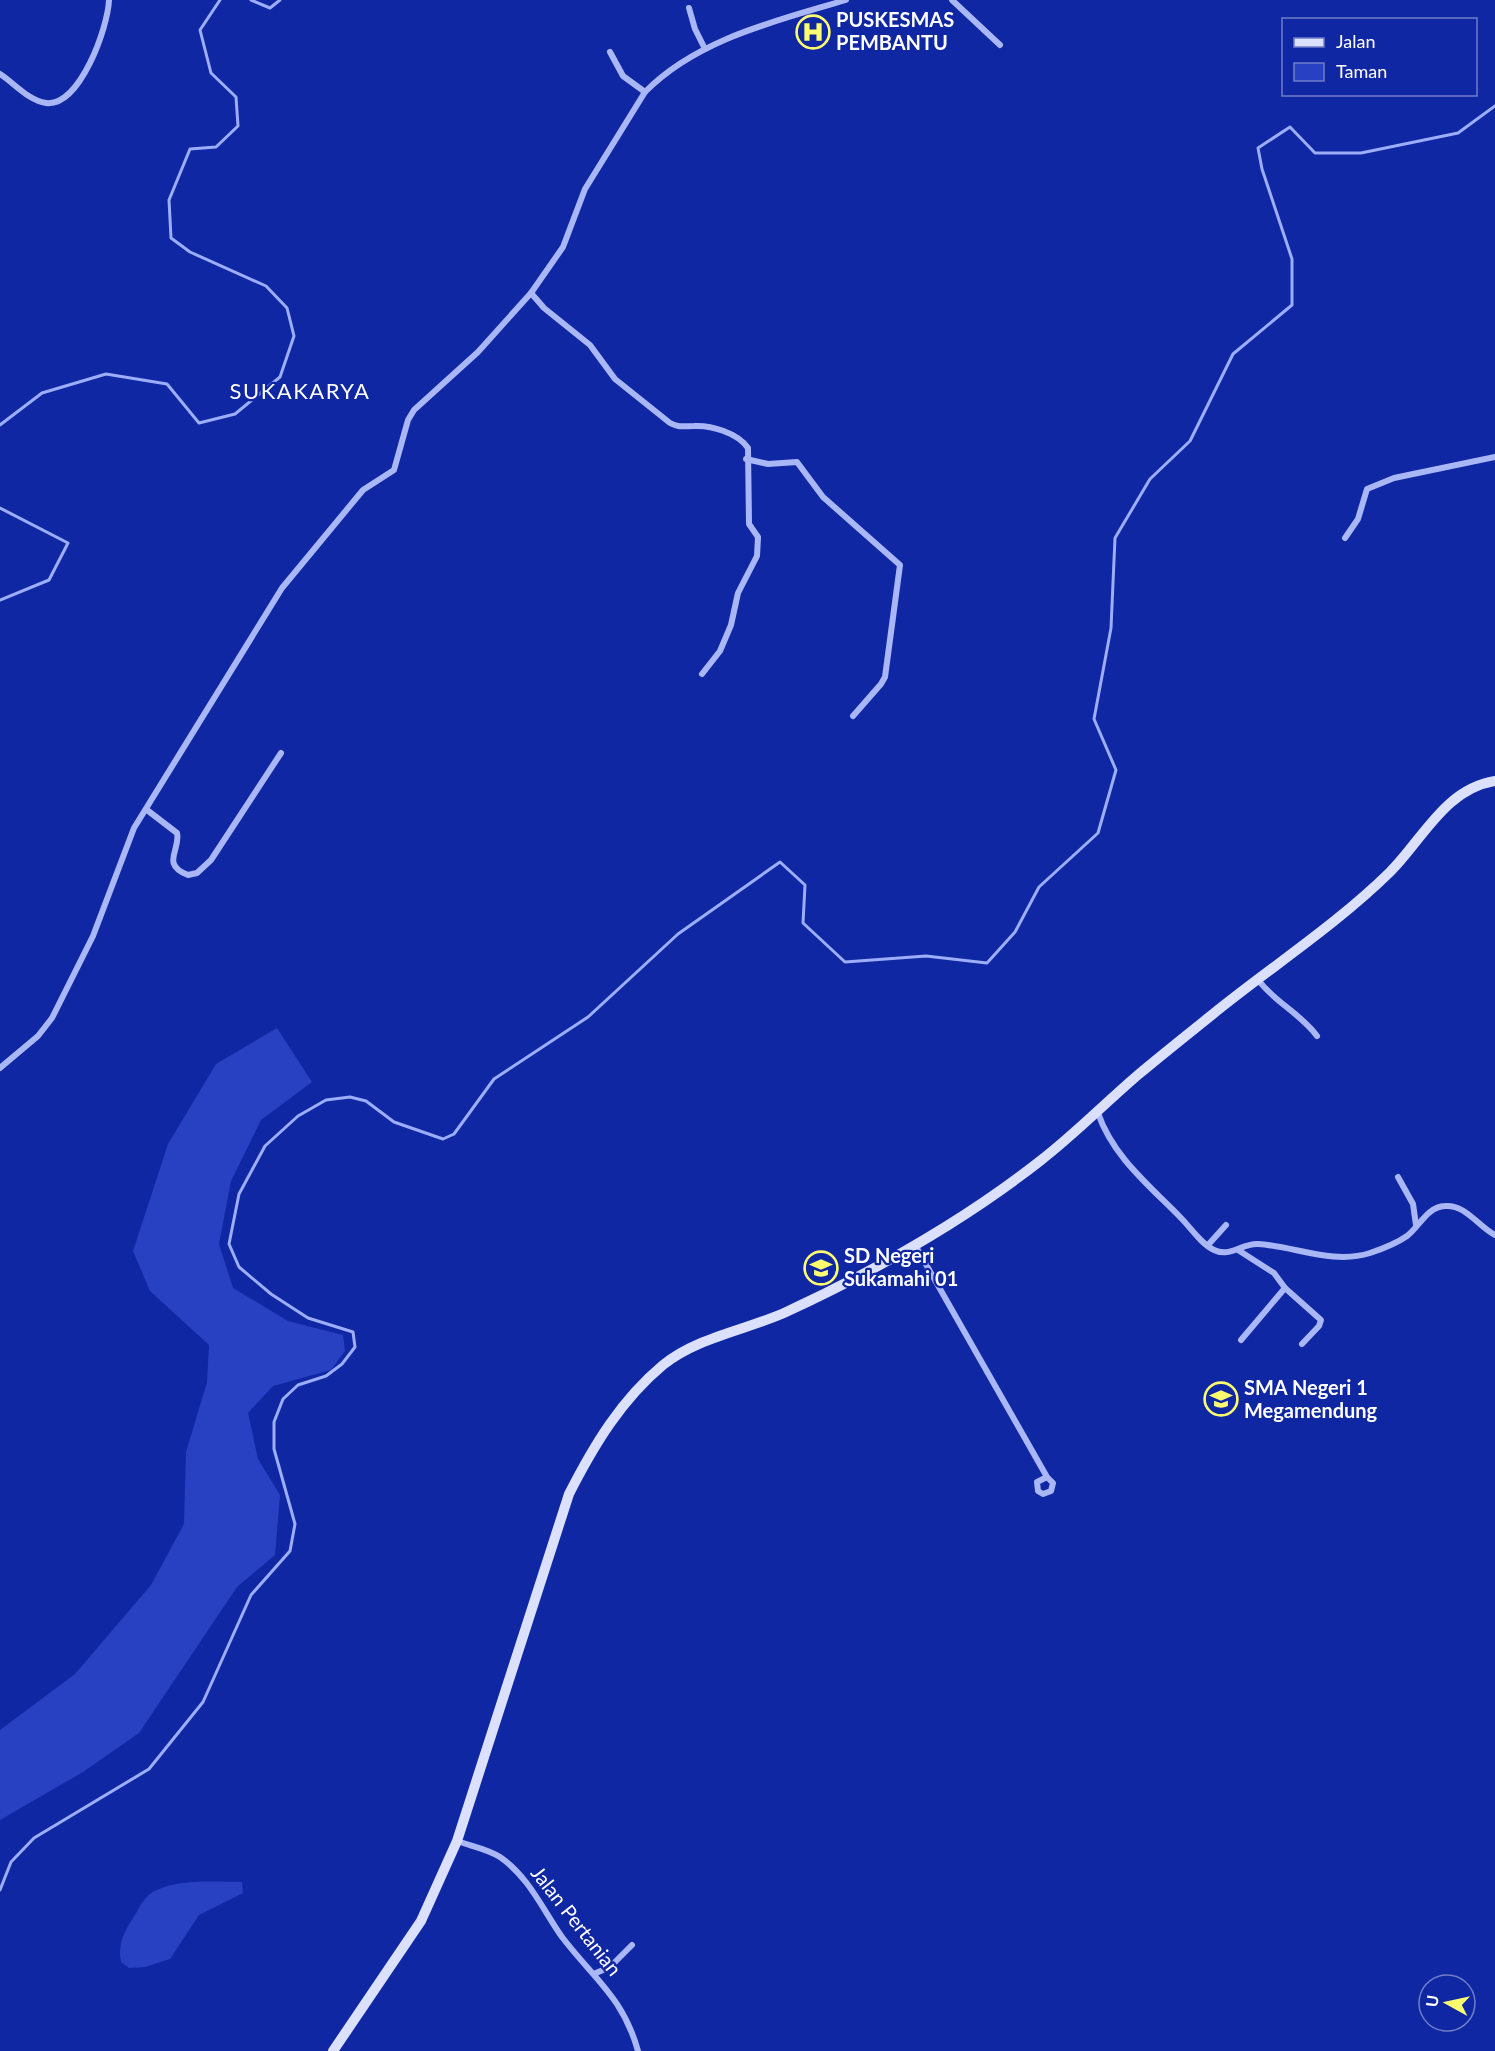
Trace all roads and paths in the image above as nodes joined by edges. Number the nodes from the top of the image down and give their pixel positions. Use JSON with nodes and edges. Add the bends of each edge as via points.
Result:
{"nodes":[{"id":1,"x":109,"y":0,"type":"edge"},
{"id":2,"x":846,"y":0,"type":"edge"},
{"id":3,"x":952,"y":0,"type":"edge"},
{"id":4,"x":689,"y":8,"type":"dead end"},
{"id":5,"x":1000,"y":45,"type":"dead end"},
{"id":6,"x":705,"y":49,"type":"junction"},
{"id":7,"x":610,"y":52,"type":"dead end"},
{"id":8,"x":0,"y":74,"type":"edge"},
{"id":9,"x":645,"y":92,"type":"junction"},
{"id":10,"x":531,"y":293,"type":"junction"},
{"id":11,"x":1495,"y":457,"type":"edge"},
{"id":12,"x":746,"y":459,"type":"junction"},
{"id":13,"x":1345,"y":538,"type":"dead end"},
{"id":14,"x":702,"y":674,"type":"dead end"},
{"id":15,"x":853,"y":716,"type":"dead end"},
{"id":16,"x":281,"y":753,"type":"dead end"},
{"id":17,"x":1495,"y":781,"type":"edge"},
{"id":18,"x":147,"y":810,"type":"junction"},
{"id":19,"x":1259,"y":981,"type":"junction"},
{"id":20,"x":1317,"y":1036,"type":"dead end"},
{"id":21,"x":0,"y":1068,"type":"edge"},
{"id":22,"x":1098,"y":1113,"type":"junction"},
{"id":23,"x":1398,"y":1177,"type":"dead end"},
{"id":24,"x":1226,"y":1225,"type":"dead end"},
{"id":25,"x":1416,"y":1225,"type":"junction"},
{"id":26,"x":1495,"y":1236,"type":"edge"},
{"id":27,"x":915,"y":1245,"type":"junction"},
{"id":28,"x":1208,"y":1245,"type":"junction"},
{"id":29,"x":1238,"y":1250,"type":"junction"},
{"id":30,"x":1286,"y":1288,"type":"junction"},
{"id":31,"x":1241,"y":1340,"type":"dead end"},
{"id":32,"x":1302,"y":1344,"type":"dead end"},
{"id":33,"x":1047,"y":1477,"type":"dead end"},
{"id":34,"x":457,"y":1841,"type":"junction"},
{"id":35,"x":633,"y":1946,"type":"dead end"},
{"id":36,"x":596,"y":1973,"type":"junction"},
{"id":37,"x":333,"y":2051,"type":"edge"},
{"id":38,"x":638,"y":2051,"type":"edge"}],
"edges":[{"from":1,"to":8,"type":"street","via":[[96,50],[65,98],[55,103],[40,102]]},
{"from":2,"to":6,"type":"street","via":[[764,25]]},
{"from":3,"to":5,"type":"street"},
{"from":4,"to":6,"type":"street"},
{"from":6,"to":9,"type":"street","via":[[657,79]]},
{"from":7,"to":9,"type":"street","via":[[623,76]]},
{"from":9,"to":10,"type":"street","via":[[585,189],[563,247]]},
{"from":10,"to":12,"type":"street","via":[[590,345],[615,379],[670,423],[677,427],[704,426],[733,436],[746,445]]},
{"from":10,"to":18,"type":"street","via":[[472,358],[414,410],[394,470],[363,490],[282,588],[156,788]]},
{"from":11,"to":13,"type":"street","via":[[1400,477],[1367,489],[1358,519]]},
{"from":12,"to":14,"type":"street","via":[[749,524],[758,537],[757,556],[738,593],[724,644]]},
{"from":12,"to":15,"type":"street","via":[[768,464],[797,462],[822,497],[900,565],[885,677]]},
{"from":16,"to":18,"type":"street","via":[[211,860],[197,873],[188,875],[177,869],[172,858],[178,836]]},
{"from":17,"to":19,"type":"street","via":[[1461,792],[1388,873]]},
{"from":18,"to":21,"type":"street","via":[[134,828],[101,918],[65,996],[45,1029]]},
{"from":19,"to":20,"type":"street","via":[[1279,1002],[1306,1021]]},
{"from":19,"to":22,"type":"street","via":[[1138,1075]]},
{"from":22,"to":27,"type":"street","via":[[1030,1168]]},
{"from":22,"to":28,"type":"street","via":[[1137,1176]]},
{"from":23,"to":25,"type":"street","via":[[1413,1204]]},
{"from":24,"to":28,"type":"street"},
{"from":25,"to":26,"type":"street","via":[[1436,1208],[1450,1206]]},
{"from":25,"to":29,"type":"street","via":[[1406,1236],[1362,1255],[1315,1255],[1256,1244]]},
{"from":27,"to":33,"type":"street"},
{"from":27,"to":34,"type":"street","via":[[780,1315],[687,1350],[666,1362],[623,1404],[594,1446],[569,1494]]},
{"from":28,"to":29,"type":"street","via":[[1219,1251]]},
{"from":29,"to":30,"type":"street","via":[[1274,1273]]},
{"from":30,"to":31,"type":"street"},
{"from":30,"to":32,"type":"street","via":[[1321,1320]]},
{"from":34,"to":36,"type":"street","name":"Jalan Pertanian","via":[[492,1853],[508,1864],[533,1891],[562,1937]]},
{"from":34,"to":37,"type":"street","via":[[421,1921]]},
{"from":35,"to":36,"type":"street"},
{"from":36,"to":38,"type":"street","name":"Jalan Pertanian","via":[[626,2015]]}]}
